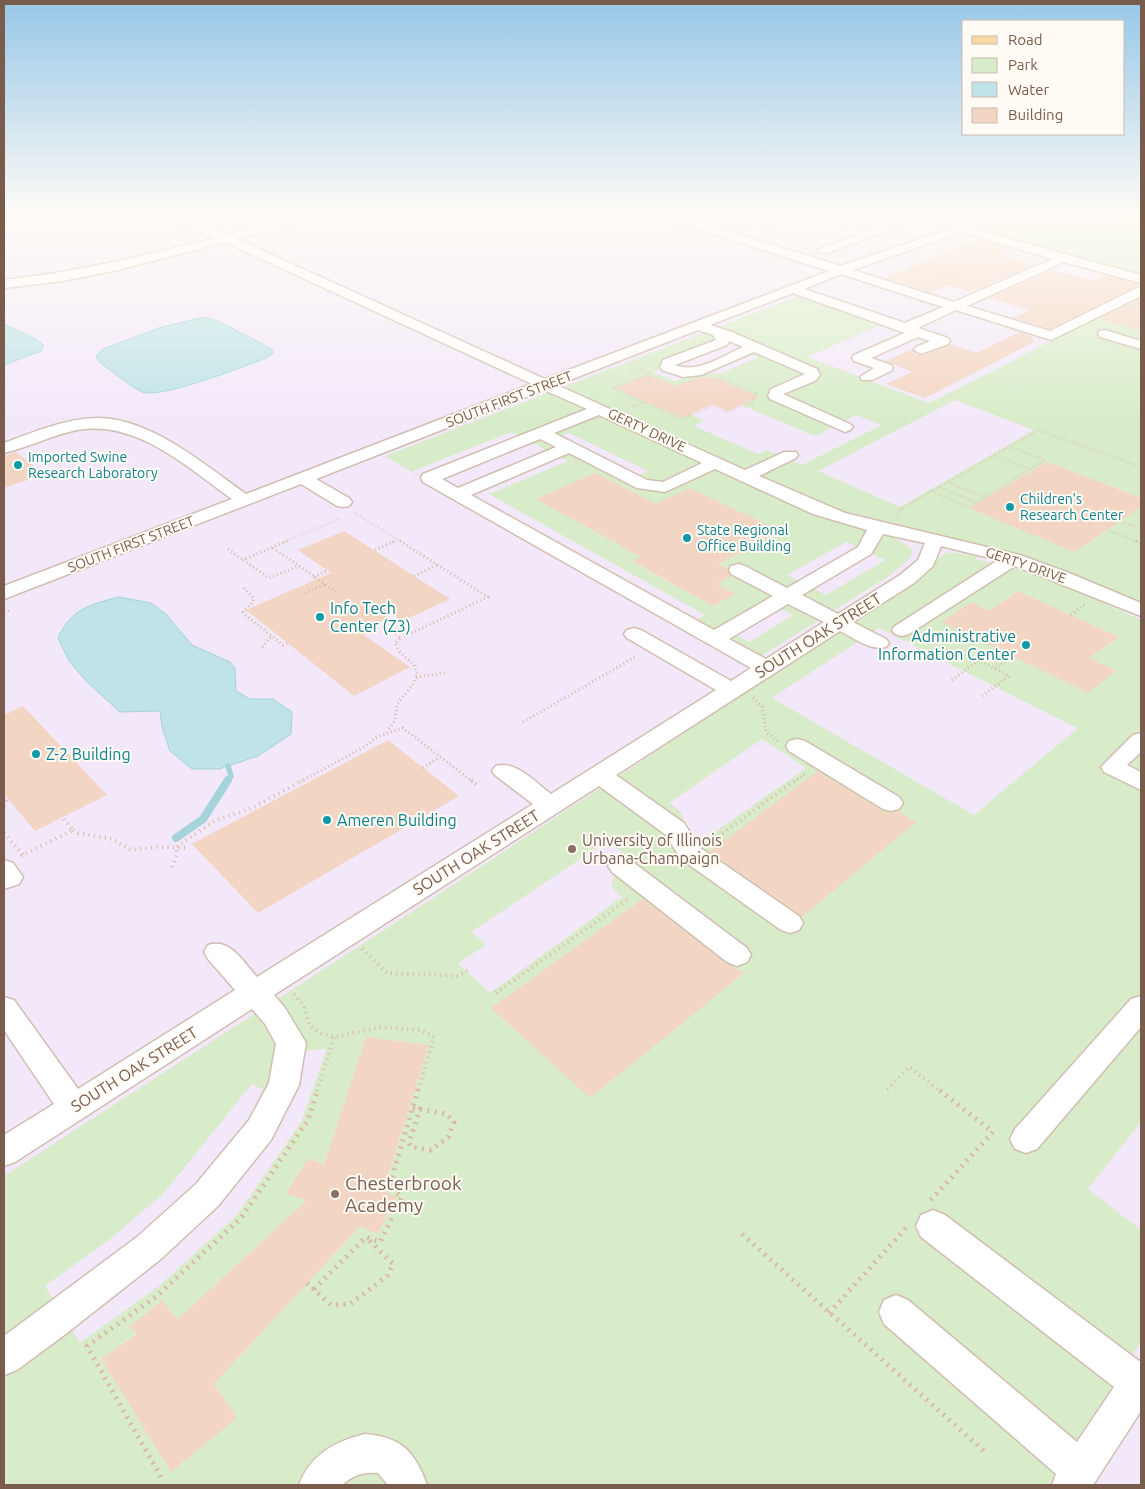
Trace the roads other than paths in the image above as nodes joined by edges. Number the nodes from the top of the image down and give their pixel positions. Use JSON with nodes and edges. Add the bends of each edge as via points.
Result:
{"nodes":[{"id":1,"x":17,"y":282,"type":"edge"},
{"id":2,"x":323,"y":282,"type":"edge"},
{"id":3,"x":809,"y":282,"type":"edge"},
{"id":4,"x":833,"y":282,"type":"edge"},
{"id":5,"x":873,"y":282,"type":"edge"},
{"id":6,"x":882,"y":282,"type":"edge"},
{"id":7,"x":1008,"y":282,"type":"edge"},
{"id":8,"x":4,"y":284,"type":"edge"},
{"id":9,"x":792,"y":289,"type":"junction"},
{"id":10,"x":807,"y":291,"type":"dead end"},
{"id":11,"x":1141,"y":291,"type":"edge"},
{"id":12,"x":911,"y":294,"type":"dead end"},
{"id":13,"x":956,"y":306,"type":"junction"},
{"id":14,"x":699,"y":326,"type":"junction"},
{"id":15,"x":912,"y":330,"type":"junction"},
{"id":16,"x":719,"y":334,"type":"junction"},
{"id":17,"x":1105,"y":334,"type":"dead end"},
{"id":18,"x":1141,"y":345,"type":"edge"},
{"id":19,"x":754,"y":348,"type":"junction"},
{"id":20,"x":921,"y":350,"type":"dead end"},
{"id":21,"x":867,"y":377,"type":"dead end"},
{"id":22,"x":546,"y":384,"type":"junction"},
{"id":23,"x":601,"y":409,"type":"junction"},
{"id":24,"x":845,"y":427,"type":"dead end"},
{"id":25,"x":541,"y":433,"type":"junction"},
{"id":26,"x":569,"y":447,"type":"junction"},
{"id":27,"x":4,"y":448,"type":"edge"},
{"id":28,"x":790,"y":454,"type":"dead end"},
{"id":29,"x":716,"y":462,"type":"junction"},
{"id":30,"x":746,"y":476,"type":"junction"},
{"id":31,"x":303,"y":478,"type":"junction"},
{"id":32,"x":458,"y":494,"type":"junction"},
{"id":33,"x":244,"y":500,"type":"junction"},
{"id":34,"x":343,"y":502,"type":"dead end"},
{"id":35,"x":885,"y":531,"type":"junction"},
{"id":36,"x":935,"y":540,"type":"junction"},
{"id":37,"x":1013,"y":559,"type":"junction"},
{"id":38,"x":738,"y":570,"type":"dead end"},
{"id":39,"x":4,"y":593,"type":"edge"},
{"id":40,"x":788,"y":596,"type":"junction"},
{"id":41,"x":1137,"y":602,"type":"edge"},
{"id":42,"x":839,"y":622,"type":"junction"},
{"id":43,"x":902,"y":630,"type":"dead end"},
{"id":44,"x":634,"y":634,"type":"dead end"},
{"id":45,"x":714,"y":639,"type":"junction"},
{"id":46,"x":879,"y":643,"type":"dead end"},
{"id":47,"x":766,"y":668,"type":"junction"},
{"id":48,"x":741,"y":693,"type":"junction"},
{"id":49,"x":1141,"y":740,"type":"edge"},
{"id":50,"x":791,"y":745,"type":"road end"},
{"id":51,"x":504,"y":771,"type":"dead end"},
{"id":52,"x":599,"y":774,"type":"junction"},
{"id":53,"x":1141,"y":782,"type":"edge"},
{"id":54,"x":892,"y":803,"type":"dead end"},
{"id":55,"x":550,"y":805,"type":"junction"},
{"id":56,"x":15,"y":860,"type":"edge"},
{"id":57,"x":621,"y":866,"type":"dead end"},
{"id":58,"x":4,"y":880,"type":"edge"},
{"id":59,"x":790,"y":922,"type":"dead end"},
{"id":60,"x":218,"y":952,"type":"dead end"},
{"id":61,"x":737,"y":955,"type":"dead end"},
{"id":62,"x":255,"y":992,"type":"junction"},
{"id":63,"x":1141,"y":1007,"type":"edge"},
{"id":64,"x":4,"y":1008,"type":"edge"},
{"id":65,"x":74,"y":1107,"type":"junction"},
{"id":66,"x":1026,"y":1139,"type":"dead end"},
{"id":67,"x":4,"y":1152,"type":"edge"},
{"id":68,"x":925,"y":1216,"type":"road end"},
{"id":69,"x":896,"y":1312,"type":"dead end"},
{"id":70,"x":4,"y":1357,"type":"edge"},
{"id":71,"x":1140,"y":1381,"type":"edge"},
{"id":72,"x":1076,"y":1478,"type":"edge"},
{"id":73,"x":318,"y":1485,"type":"edge"},
{"id":74,"x":408,"y":1485,"type":"edge"}],
"edges":[{"from":1,"to":8,"type":"street"},
{"from":2,"to":22,"type":"street","name":"GERTY DRIVE"},
{"from":3,"to":9,"type":"street","name":"SOUTH FIRST STREET"},
{"from":4,"to":10,"type":"street"},
{"from":5,"to":12,"type":"street"},
{"from":6,"to":13,"type":"street"},
{"from":7,"to":13,"type":"street"},
{"from":9,"to":14,"type":"street","name":"SOUTH FIRST STREET"},
{"from":9,"to":15,"type":"street"},
{"from":11,"to":13,"type":"street","via":[[1051,336]]},
{"from":13,"to":15,"type":"street"},
{"from":14,"to":16,"type":"street"},
{"from":14,"to":22,"type":"street","name":"SOUTH FIRST STREET"},
{"from":15,"to":20,"type":"street","via":[[943,341]]},
{"from":15,"to":21,"type":"street","via":[[859,358],[886,368]]},
{"from":16,"to":19,"type":"street"},
{"from":16,"to":19,"type":"street","via":[[722,342],[668,363],[667,367],[683,373],[701,370]]},
{"from":17,"to":18,"type":"street"},
{"from":19,"to":24,"type":"street","via":[[812,372],[810,378],[776,392],[775,396]]},
{"from":22,"to":23,"type":"street","name":"GERTY DRIVE"},
{"from":22,"to":31,"type":"street","name":"SOUTH FIRST STREET"},
{"from":23,"to":25,"type":"street"},
{"from":23,"to":29,"type":"street","name":"GERTY DRIVE"},
{"from":25,"to":26,"type":"street"},
{"from":25,"to":32,"type":"street","via":[[429,478]]},
{"from":26,"to":29,"type":"street","via":[[643,484],[665,487]]},
{"from":26,"to":32,"type":"street"},
{"from":27,"to":33,"type":"street","via":[[76,426],[116,424],[152,439]]},
{"from":28,"to":30,"type":"street"},
{"from":29,"to":30,"type":"street","name":"GERTY DRIVE"},
{"from":30,"to":35,"type":"street","name":"GERTY DRIVE","via":[[819,510]]},
{"from":31,"to":33,"type":"street","name":"SOUTH FIRST STREET"},
{"from":31,"to":34,"type":"street"},
{"from":32,"to":45,"type":"street"},
{"from":33,"to":39,"type":"street","name":"SOUTH FIRST STREET"},
{"from":35,"to":36,"type":"street","name":"GERTY DRIVE"},
{"from":35,"to":40,"type":"street","via":[[865,550]]},
{"from":36,"to":37,"type":"street","name":"GERTY DRIVE"},
{"from":36,"to":42,"type":"street","name":"SOUTH OAK STREET","via":[[926,562],[918,571]]},
{"from":37,"to":41,"type":"street","name":"GERTY DRIVE"},
{"from":37,"to":43,"type":"street"},
{"from":38,"to":40,"type":"street"},
{"from":40,"to":42,"type":"street"},
{"from":40,"to":45,"type":"street"},
{"from":42,"to":46,"type":"street"},
{"from":42,"to":47,"type":"street","name":"SOUTH OAK STREET"},
{"from":44,"to":48,"type":"street"},
{"from":45,"to":47,"type":"street"},
{"from":47,"to":48,"type":"street","name":"SOUTH OAK STREET"},
{"from":48,"to":52,"type":"street","name":"SOUTH OAK STREET"},
{"from":49,"to":53,"type":"street","via":[[1112,767]]},
{"from":50,"to":54,"type":"street"},
{"from":51,"to":55,"type":"street"},
{"from":52,"to":55,"type":"street","name":"SOUTH OAK STREET"},
{"from":52,"to":59,"type":"street","via":[[675,829],[690,853]]},
{"from":55,"to":62,"type":"street","name":"SOUTH OAK STREET"},
{"from":56,"to":58,"type":"street","via":[[10,877]]},
{"from":57,"to":61,"type":"street"},
{"from":60,"to":62,"type":"street"},
{"from":62,"to":65,"type":"street","name":"SOUTH OAK STREET"},
{"from":62,"to":70,"type":"street","via":[[291,1043],[284,1085],[260,1130],[207,1195],[149,1248]]},
{"from":63,"to":66,"type":"street"},
{"from":64,"to":65,"type":"street"},
{"from":65,"to":67,"type":"street","name":"SOUTH OAK STREET"},
{"from":68,"to":71,"type":"street"},
{"from":69,"to":72,"type":"street"},
{"from":71,"to":72,"type":"street"},
{"from":73,"to":74,"type":"street","via":[[336,1463],[352,1455],[368,1453],[383,1456],[396,1465]]}]}
